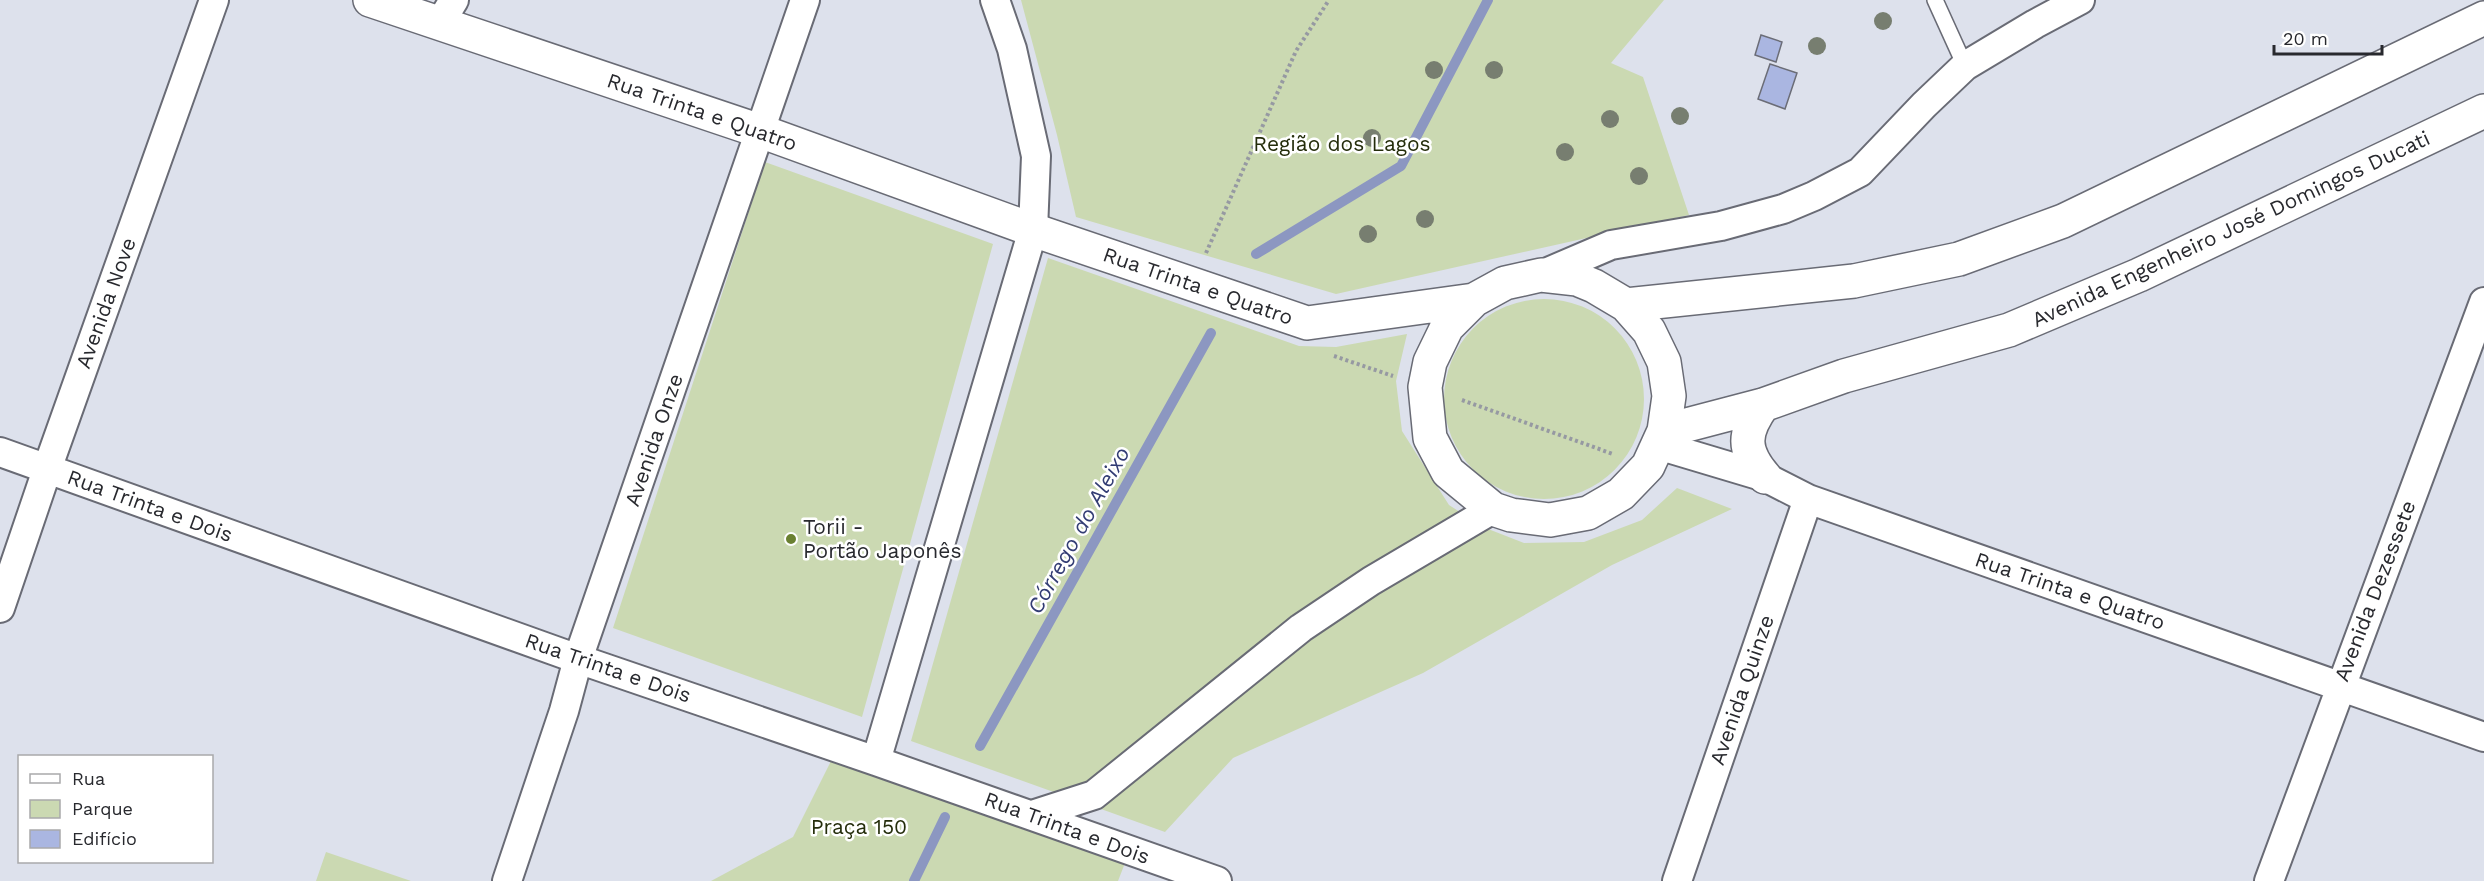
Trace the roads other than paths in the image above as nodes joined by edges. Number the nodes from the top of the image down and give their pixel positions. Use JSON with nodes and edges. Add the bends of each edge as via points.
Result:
{"nodes":[{"id":1,"x":214,"y":0,"type":"edge"},
{"id":2,"x":370,"y":0,"type":"edge"},
{"id":3,"x":805,"y":0,"type":"edge"},
{"id":4,"x":994,"y":0,"type":"edge"},
{"id":5,"x":1935,"y":0,"type":"edge"},
{"id":6,"x":2080,"y":0,"type":"edge"},
{"id":7,"x":447,"y":11,"type":"edge"},
{"id":8,"x":2484,"y":18,"type":"edge"},
{"id":9,"x":1965,"y":66,"type":"junction"},
{"id":10,"x":2484,"y":111,"type":"edge"},
{"id":11,"x":760,"y":131,"type":"junction"},
{"id":12,"x":1033,"y":230,"type":"junction"},
{"id":13,"x":1541,"y":275,"type":"junction"},
{"id":14,"x":1474,"y":300,"type":"junction"},
{"id":15,"x":2484,"y":303,"type":"edge"},
{"id":16,"x":1626,"y":305,"type":"junction"},
{"id":17,"x":1763,"y":405,"type":"junction"},
{"id":18,"x":1657,"y":447,"type":"junction"},
{"id":19,"x":0,"y":452,"type":"edge"},
{"id":20,"x":47,"y":469,"type":"junction"},
{"id":21,"x":1765,"y":477,"type":"junction"},
{"id":22,"x":1808,"y":499,"type":"junction"},
{"id":23,"x":1493,"y":509,"type":"junction"},
{"id":24,"x":0,"y":608,"type":"edge"},
{"id":25,"x":578,"y":659,"type":"junction"},
{"id":26,"x":2340,"y":686,"type":"junction"},
{"id":27,"x":2484,"y":737,"type":"edge"},
{"id":28,"x":876,"y":760,"type":"junction"},
{"id":29,"x":1032,"y":815,"type":"junction"},
{"id":30,"x":1153,"y":870,"type":"edge"},
{"id":31,"x":507,"y":881,"type":"edge"},
{"id":32,"x":1217,"y":881,"type":"edge"},
{"id":33,"x":1677,"y":881,"type":"edge"},
{"id":34,"x":2269,"y":881,"type":"edge"}],
"edges":[{"from":1,"to":20,"type":"street","name":"Avenida Nove"},
{"from":2,"to":7,"type":"main road","name":"Rua Trinta e Quatro"},
{"from":3,"to":11,"type":"street","name":"Avenida Onze"},
{"from":4,"to":12,"type":"street","via":[[1012,49],[1036,156]]},
{"from":5,"to":9,"type":"lane"},
{"from":6,"to":9,"type":"street"},
{"from":7,"to":11,"type":"main road","name":"Rua Trinta e Quatro"},
{"from":8,"to":16,"type":"main road","via":[[2062,221],[1959,259],[1854,281]]},
{"from":9,"to":13,"type":"street","via":[[1860,172],[1814,196],[1720,226],[1611,245]]},
{"from":10,"to":17,"type":"main road","name":"Avenida Engenheiro José Domingos Ducati","via":[[2139,275],[2008,330],[1844,376]]},
{"from":11,"to":12,"type":"main road","name":"Rua Trinta e Quatro"},
{"from":11,"to":25,"type":"street","name":"Avenida Onze"},
{"from":12,"to":14,"type":"main road","name":"Rua Trinta e Quatro","via":[[1307,324]]},
{"from":12,"to":28,"type":"street"},
{"from":13,"to":14,"type":"main road","via":[[1505,283]]},
{"from":13,"to":16,"type":"main road","via":[[1577,279],[1603,289]]},
{"from":14,"to":23,"type":"main road","via":[[1447,327],[1430,362],[1425,387],[1430,438],[1448,472]]},
{"from":15,"to":26,"type":"street","name":"Avenida Dezessete"},
{"from":16,"to":18,"type":"main road","via":[[1649,330],[1664,362],[1669,396]]},
{"from":17,"to":18,"type":"main road","name":"Avenida Engenheiro José Domingos Ducati"},
{"from":17,"to":21,"type":"main road","via":[[1751,422],[1747,442],[1752,461]]},
{"from":18,"to":21,"type":"street","name":"Rua Trinta e Quatro"},
{"from":18,"to":23,"type":"main road","via":[[1622,494],[1588,513],[1550,520]]},
{"from":19,"to":20,"type":"street","name":"Rua Trinta e Dois"},
{"from":20,"to":24,"type":"street","name":"Avenida Nove"},
{"from":20,"to":25,"type":"street","name":"Rua Trinta e Dois"},
{"from":21,"to":22,"type":"street","name":"Rua Trinta e Quatro"},
{"from":22,"to":26,"type":"street","name":"Rua Trinta e Quatro"},
{"from":22,"to":33,"type":"street","name":"Avenida Quinze"},
{"from":23,"to":29,"type":"street","via":[[1371,581],[1301,628],[1094,795]]},
{"from":25,"to":28,"type":"street","name":"Rua Trinta e Dois"},
{"from":25,"to":31,"type":"street","name":"Avenida Onze"},
{"from":26,"to":27,"type":"street","name":"Rua Trinta e Quatro"},
{"from":26,"to":34,"type":"street","name":"Avenida Dezessete"},
{"from":28,"to":29,"type":"street","name":"Rua Trinta e Dois"},
{"from":29,"to":30,"type":"street","name":"Rua Trinta e Dois"},
{"from":30,"to":32,"type":"street","name":"Rua Trinta e Dois"}]}
